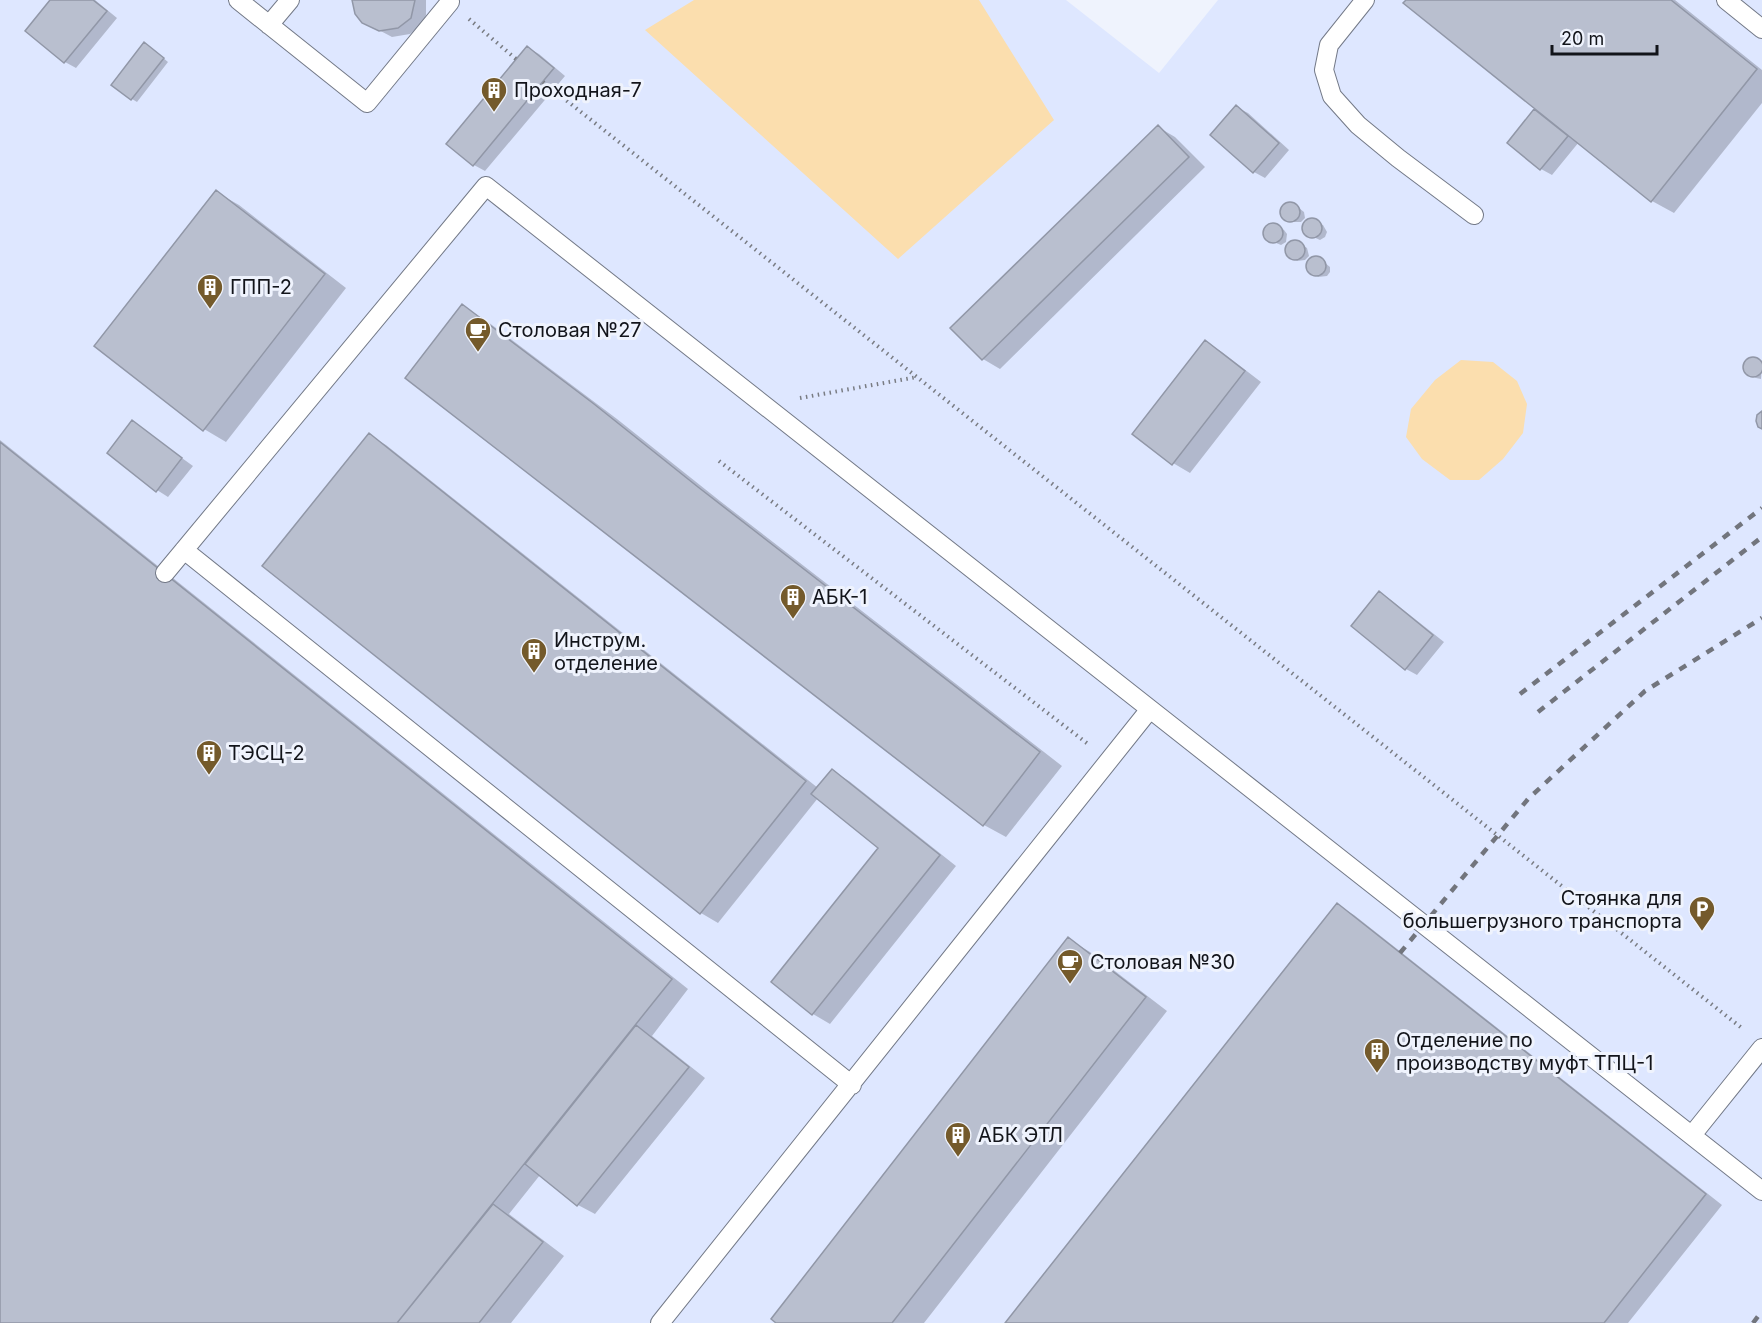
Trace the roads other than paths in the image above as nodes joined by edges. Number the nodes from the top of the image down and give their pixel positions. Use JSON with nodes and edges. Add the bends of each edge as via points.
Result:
{"nodes":[{"id":1,"x":238,"y":0,"type":"edge"},
{"id":2,"x":290,"y":0,"type":"edge"},
{"id":3,"x":1365,"y":0,"type":"edge"},
{"id":4,"x":1726,"y":0,"type":"edge"},
{"id":5,"x":450,"y":2,"type":"road end"},
{"id":6,"x":269,"y":25,"type":"junction"},
{"id":7,"x":1762,"y":29,"type":"edge"},
{"id":8,"x":1474,"y":215,"type":"dead end"},
{"id":9,"x":184,"y":550,"type":"junction"},
{"id":10,"x":165,"y":573,"type":"dead end"},
{"id":11,"x":1150,"y":709,"type":"junction"},
{"id":12,"x":1762,"y":1048,"type":"edge"},
{"id":13,"x":852,"y":1085,"type":"junction"},
{"id":14,"x":1692,"y":1135,"type":"junction"},
{"id":15,"x":1762,"y":1191,"type":"edge"},
{"id":16,"x":660,"y":1323,"type":"edge"}],
"edges":[{"from":1,"to":6,"type":"lane"},
{"from":2,"to":6,"type":"lane"},
{"from":3,"to":8,"type":"lane","via":[[1329,45],[1324,70],[1332,96],[1358,125]]},
{"from":4,"to":7,"type":"lane"},
{"from":5,"to":6,"type":"lane","via":[[367,103]]},
{"from":9,"to":10,"type":"lane"},
{"from":9,"to":11,"type":"lane","via":[[486,186]]},
{"from":9,"to":13,"type":"lane"},
{"from":11,"to":13,"type":"lane"},
{"from":11,"to":14,"type":"lane"},
{"from":12,"to":14,"type":"lane"},
{"from":13,"to":16,"type":"lane"},
{"from":14,"to":15,"type":"lane"}]}
